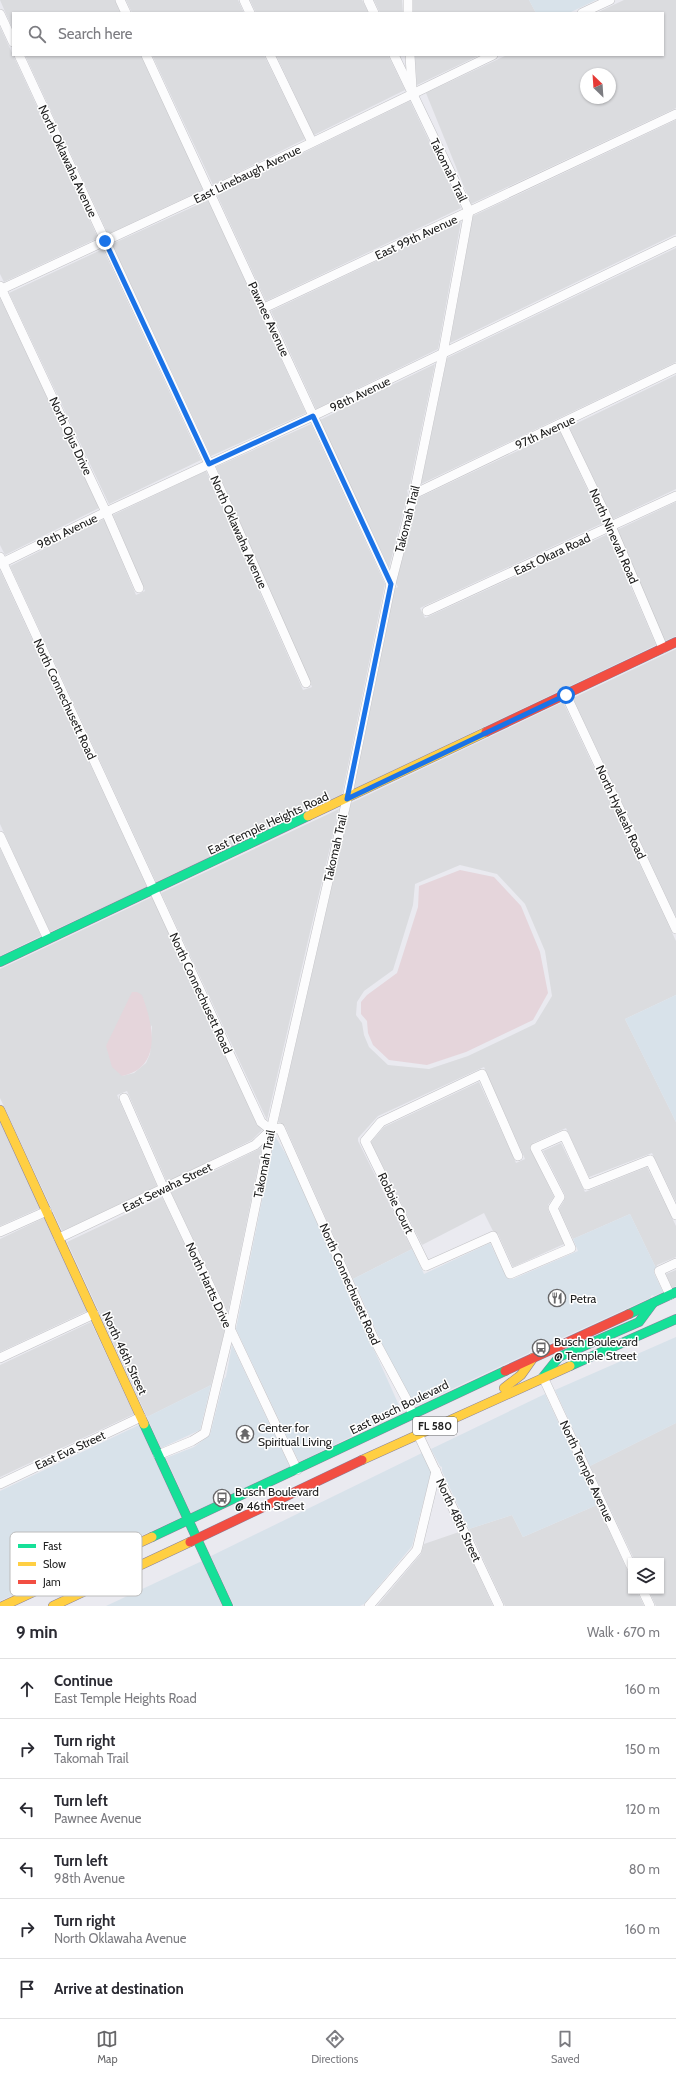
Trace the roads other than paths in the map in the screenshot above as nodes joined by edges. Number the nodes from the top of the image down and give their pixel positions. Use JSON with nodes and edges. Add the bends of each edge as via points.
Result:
{"nodes":[{"id":1,"x":120,"y":0,"type":"edge"},
{"id":2,"x":244,"y":0,"type":"edge"},
{"id":3,"x":368,"y":0,"type":"edge"},
{"id":4,"x":408,"y":0,"type":"edge"},
{"id":5,"x":610,"y":0,"type":"edge"},
{"id":6,"x":126,"y":12,"type":"edge"},
{"id":7,"x":250,"y":12,"type":"edge"},
{"id":8,"x":374,"y":12,"type":"edge"},
{"id":9,"x":408,"y":12,"type":"edge"},
{"id":10,"x":584,"y":12,"type":"edge"},
{"id":11,"x":0,"y":14,"type":"edge"},
{"id":12,"x":12,"y":40,"type":"edge"},
{"id":13,"x":19,"y":56,"type":"edge"},
{"id":14,"x":146,"y":56,"type":"edge"},
{"id":15,"x":270,"y":56,"type":"edge"},
{"id":16,"x":394,"y":56,"type":"edge"},
{"id":17,"x":410,"y":56,"type":"edge"},
{"id":18,"x":491,"y":56,"type":"edge"},
{"id":19,"x":412,"y":93,"type":"junction"},
{"id":20,"x":676,"y":114,"type":"edge"},
{"id":21,"x":312,"y":142,"type":"junction"},
{"id":22,"x":210,"y":192,"type":"junction"},
{"id":23,"x":469,"y":212,"type":"junction"},
{"id":24,"x":105,"y":241,"type":"junction"},
{"id":25,"x":676,"y":241,"type":"edge"},
{"id":26,"x":0,"y":289,"type":"edge"},
{"id":27,"x":264,"y":308,"type":"junction"},
{"id":28,"x":443,"y":353,"type":"junction"},
{"id":29,"x":676,"y":368,"type":"edge"},
{"id":30,"x":313,"y":416,"type":"junction"},
{"id":31,"x":562,"y":424,"type":"junction"},
{"id":32,"x":209,"y":464,"type":"junction"},
{"id":33,"x":414,"y":494,"type":"junction"},
{"id":34,"x":676,"y":496,"type":"edge"},
{"id":35,"x":106,"y":512,"type":"junction"},
{"id":36,"x":611,"y":526,"type":"junction"},
{"id":37,"x":1,"y":561,"type":"edge"},
{"id":38,"x":391,"y":584,"type":"junction"},
{"id":39,"x":139,"y":588,"type":"dead end"},
{"id":40,"x":427,"y":611,"type":"dead end"},
{"id":41,"x":676,"y":642,"type":"edge"},
{"id":42,"x":663,"y":648,"type":"junction"},
{"id":43,"x":306,"y":683,"type":"dead end"},
{"id":44,"x":566,"y":695,"type":"junction"},
{"id":45,"x":347,"y":799,"type":"junction"},
{"id":46,"x":0,"y":836,"type":"edge"},
{"id":47,"x":154,"y":890,"type":"junction"},
{"id":48,"x":676,"y":929,"type":"edge"},
{"id":49,"x":48,"y":939,"type":"junction"},
{"id":50,"x":0,"y":962,"type":"edge"},
{"id":51,"x":124,"y":1098,"type":"dead end"},
{"id":52,"x":0,"y":1110,"type":"edge"},
{"id":53,"x":270,"y":1130,"type":"junction"},
{"id":54,"x":518,"y":1156,"type":"dead end"},
{"id":55,"x":164,"y":1189,"type":"junction"},
{"id":56,"x":47,"y":1211,"type":"junction"},
{"id":57,"x":676,"y":1215,"type":"edge"},
{"id":58,"x":0,"y":1232,"type":"edge"},
{"id":59,"x":60,"y":1238,"type":"junction"},
{"id":60,"x":676,"y":1263,"type":"edge"},
{"id":61,"x":673,"y":1294,"type":"edge"},
{"id":62,"x":653,"y":1303,"type":"junction"},
{"id":63,"x":94,"y":1314,"type":"junction"},
{"id":64,"x":676,"y":1319,"type":"edge"},
{"id":65,"x":230,"y":1329,"type":"junction"},
{"id":66,"x":533,"y":1357,"type":"junction"},
{"id":67,"x":0,"y":1358,"type":"edge"},
{"id":68,"x":543,"y":1377,"type":"junction"},
{"id":69,"x":412,"y":1414,"type":"junction"},
{"id":70,"x":141,"y":1417,"type":"junction"},
{"id":71,"x":438,"y":1425,"type":"junction"},
{"id":72,"x":418,"y":1434,"type":"junction"},
{"id":73,"x":158,"y":1455,"type":"junction"},
{"id":74,"x":297,"y":1470,"type":"junction"},
{"id":75,"x":436,"y":1471,"type":"junction"},
{"id":76,"x":329,"y":1477,"type":"junction"},
{"id":77,"x":0,"y":1484,"type":"edge"},
{"id":78,"x":189,"y":1521,"type":"junction"},
{"id":79,"x":197,"y":1539,"type":"junction"},
{"id":80,"x":142,"y":1542,"type":"edge"},
{"id":81,"x":628,"y":1560,"type":"edge"},
{"id":82,"x":142,"y":1565,"type":"edge"},
{"id":83,"x":644,"y":1594,"type":"edge"},
{"id":84,"x":25,"y":1596,"type":"edge"},
{"id":85,"x":74,"y":1596,"type":"edge"},
{"id":86,"x":3,"y":1606,"type":"edge"},
{"id":87,"x":53,"y":1606,"type":"edge"},
{"id":88,"x":228,"y":1606,"type":"edge"},
{"id":89,"x":369,"y":1606,"type":"edge"},
{"id":90,"x":499,"y":1606,"type":"edge"},
{"id":91,"x":650,"y":1606,"type":"edge"}],
"edges":[{"from":1,"to":6,"type":"street"},
{"from":2,"to":7,"type":"street"},
{"from":3,"to":8,"type":"street"},
{"from":4,"to":9,"type":"street"},
{"from":5,"to":10,"type":"street"},
{"from":11,"to":12,"type":"street"},
{"from":13,"to":24,"type":"street","name":"North Oklawaha Avenue"},
{"from":14,"to":22,"type":"street","name":"Pawnee Avenue"},
{"from":15,"to":21,"type":"street"},
{"from":16,"to":19,"type":"street"},
{"from":17,"to":19,"type":"street","name":"Takomah Trail"},
{"from":18,"to":19,"type":"street","name":"East Linebaugh Avenue"},
{"from":19,"to":21,"type":"street","name":"East Linebaugh Avenue"},
{"from":19,"to":23,"type":"street","name":"Takomah Trail"},
{"from":20,"to":23,"type":"street","name":"East 99th Avenue"},
{"from":21,"to":22,"type":"street","name":"East Linebaugh Avenue"},
{"from":22,"to":24,"type":"street","name":"East Linebaugh Avenue"},
{"from":22,"to":27,"type":"street","name":"Pawnee Avenue"},
{"from":23,"to":27,"type":"street","name":"East 99th Avenue"},
{"from":23,"to":28,"type":"street","name":"Takomah Trail"},
{"from":24,"to":26,"type":"street","name":"East Linebaugh Avenue"},
{"from":24,"to":32,"type":"street","name":"North Oklawaha Avenue"},
{"from":25,"to":28,"type":"street","name":"98th Avenue"},
{"from":26,"to":35,"type":"street","name":"North Ojus Drive"},
{"from":27,"to":30,"type":"street","name":"Pawnee Avenue"},
{"from":28,"to":30,"type":"street","name":"98th Avenue"},
{"from":28,"to":33,"type":"street","name":"Takomah Trail"},
{"from":29,"to":31,"type":"street","name":"97th Avenue"},
{"from":30,"to":32,"type":"street","name":"98th Avenue"},
{"from":30,"to":38,"type":"street","name":"Pawnee Avenue"},
{"from":31,"to":33,"type":"street","name":"97th Avenue"},
{"from":31,"to":36,"type":"street","name":"North Ninevah Road"},
{"from":32,"to":35,"type":"street","name":"98th Avenue"},
{"from":32,"to":43,"type":"street","name":"North Oklawaha Avenue"},
{"from":33,"to":38,"type":"street","name":"Takomah Trail"},
{"from":34,"to":36,"type":"street","name":"East Okara Road"},
{"from":35,"to":37,"type":"street","name":"98th Avenue"},
{"from":35,"to":39,"type":"street","name":"North Ojus Drive"},
{"from":36,"to":40,"type":"street","name":"East Okara Road"},
{"from":36,"to":42,"type":"street","name":"North Ninevah Road"},
{"from":37,"to":47,"type":"street","name":"North Connechusett Road"},
{"from":38,"to":45,"type":"street","name":"Takomah Trail"},
{"from":41,"to":42,"type":"main road","name":"East Temple Heights Road"},
{"from":42,"to":44,"type":"main road","name":"East Temple Heights Road"},
{"from":44,"to":45,"type":"main road","name":"East Temple Heights Road"},
{"from":44,"to":48,"type":"street","name":"North Hyaleah Road"},
{"from":45,"to":47,"type":"main road","name":"East Temple Heights Road"},
{"from":45,"to":53,"type":"street","name":"Takomah Trail"},
{"from":46,"to":49,"type":"street"},
{"from":47,"to":49,"type":"main road","name":"East Temple Heights Road"},
{"from":47,"to":53,"type":"street","name":"North Connechusett Road","via":[[262,1122]]},
{"from":49,"to":50,"type":"main road","name":"East Temple Heights Road"},
{"from":51,"to":55,"type":"street","name":"North Hartts Drive"},
{"from":52,"to":56,"type":"main road","name":"North 46th Street"},
{"from":53,"to":55,"type":"street","name":"East Sewaha Street","via":[[255,1145]]},
{"from":53,"to":65,"type":"street","name":"Takomah Trail"},
{"from":53,"to":69,"type":"street","name":"North Connechusett Road","via":[[280,1128],[374,1339]]},
{"from":54,"to":57,"type":"street","name":"Robbie Court","via":[[482,1074],[381,1122],[365,1141],[426,1266],[493,1236],[510,1274],[571,1248],[553,1208],[560,1197],[535,1148],[564,1135],[587,1185],[650,1160]]},
{"from":55,"to":59,"type":"street","name":"East Sewaha Street"},
{"from":55,"to":65,"type":"street","name":"North Hartts Drive"},
{"from":56,"to":58,"type":"street"},
{"from":56,"to":59,"type":"main road","name":"North 46th Street"},
{"from":59,"to":63,"type":"main road","name":"North 46th Street"},
{"from":60,"to":61,"type":"street","via":[[659,1271]]},
{"from":61,"to":62,"type":"main road","name":"East Busch Boulevard","number":"FL 580"},
{"from":62,"to":66,"type":"main road","name":"East Busch Boulevard","number":"FL 580"},
{"from":62,"to":68,"type":"main road","via":[[639,1322],[559,1357]]},
{"from":63,"to":67,"type":"street"},
{"from":63,"to":70,"type":"main road","name":"North 46th Street"},
{"from":64,"to":68,"type":"main road","number":"FL 580"},
{"from":65,"to":73,"type":"street","name":"Takomah Trail","via":[[204,1434]]},
{"from":65,"to":74,"type":"street","name":"North Hartts Drive"},
{"from":66,"to":69,"type":"main road","name":"East Busch Boulevard","number":"FL 580"},
{"from":66,"to":71,"type":"main road","via":[[514,1383],[450,1412]]},
{"from":68,"to":71,"type":"main road","number":"FL 580"},
{"from":68,"to":81,"type":"street","name":"North Temple Avenue"},
{"from":69,"to":74,"type":"main road","name":"East Busch Boulevard","number":"FL 580"},
{"from":69,"to":76,"type":"main road","via":[[405,1430],[394,1438],[337,1465]]},
{"from":70,"to":73,"type":"main road","name":"North 46th Street"},
{"from":70,"to":77,"type":"street","name":"East Eva Street"},
{"from":71,"to":72,"type":"main road","number":"FL 580"},
{"from":72,"to":75,"type":"street","name":"North 48th Street"},
{"from":72,"to":76,"type":"main road","number":"FL 580"},
{"from":73,"to":78,"type":"main road","name":"North 46th Street"},
{"from":74,"to":78,"type":"main road","name":"East Busch Boulevard","number":"FL 580"},
{"from":75,"to":89,"type":"street","via":[[417,1550]]},
{"from":75,"to":90,"type":"street","name":"North 48th Street"},
{"from":76,"to":79,"type":"main road","number":"FL 580"},
{"from":78,"to":79,"type":"main road","name":"North 46th Street"},
{"from":78,"to":80,"type":"main road","name":"East Busch Boulevard","number":"FL 580"},
{"from":79,"to":82,"type":"main road","number":"FL 580"},
{"from":79,"to":88,"type":"main road","name":"North 46th Street"},
{"from":83,"to":91,"type":"street"},
{"from":84,"to":86,"type":"main road","name":"East Busch Boulevard","number":"FL 580"},
{"from":85,"to":87,"type":"main road","number":"FL 580"}]}
